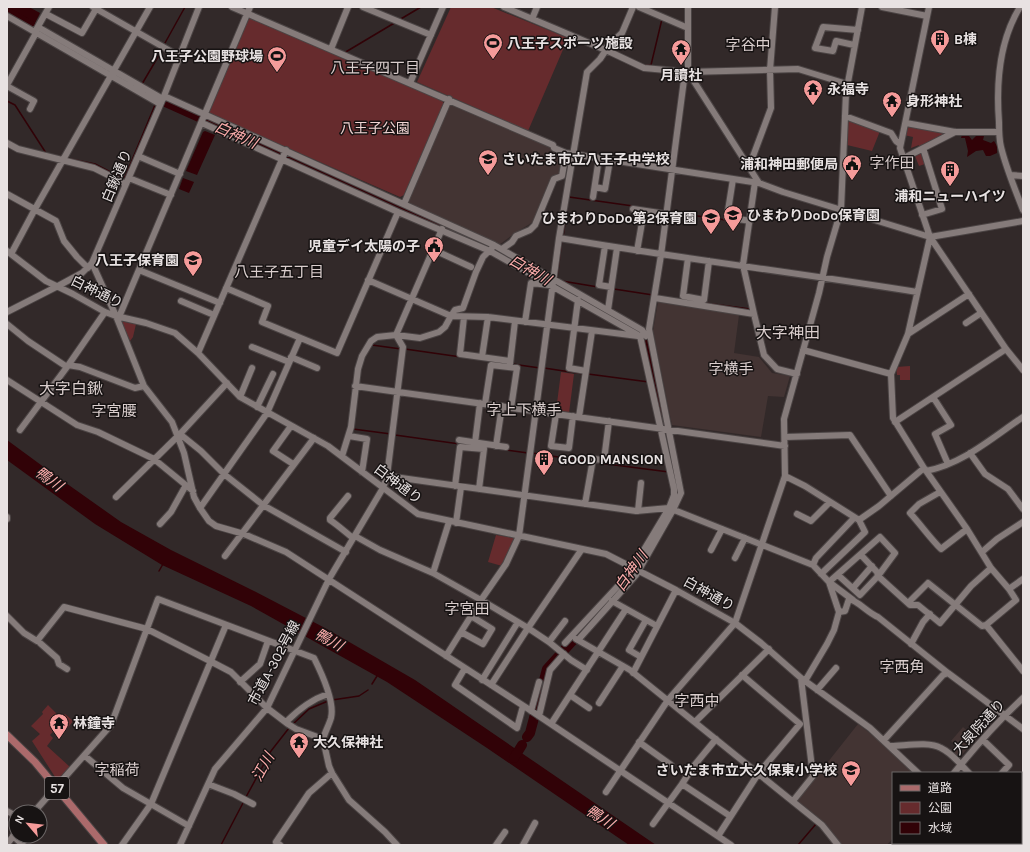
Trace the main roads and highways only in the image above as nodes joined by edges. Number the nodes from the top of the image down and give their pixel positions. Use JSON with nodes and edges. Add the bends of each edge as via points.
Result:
{"nodes":[{"id":1,"x":7,"y":734,"type":"edge"},
{"id":2,"x":104,"y":845,"type":"edge"}],
"edges":[{"from":1,"to":2,"type":"main road","number":"57","via":[[35,762]]}]}
